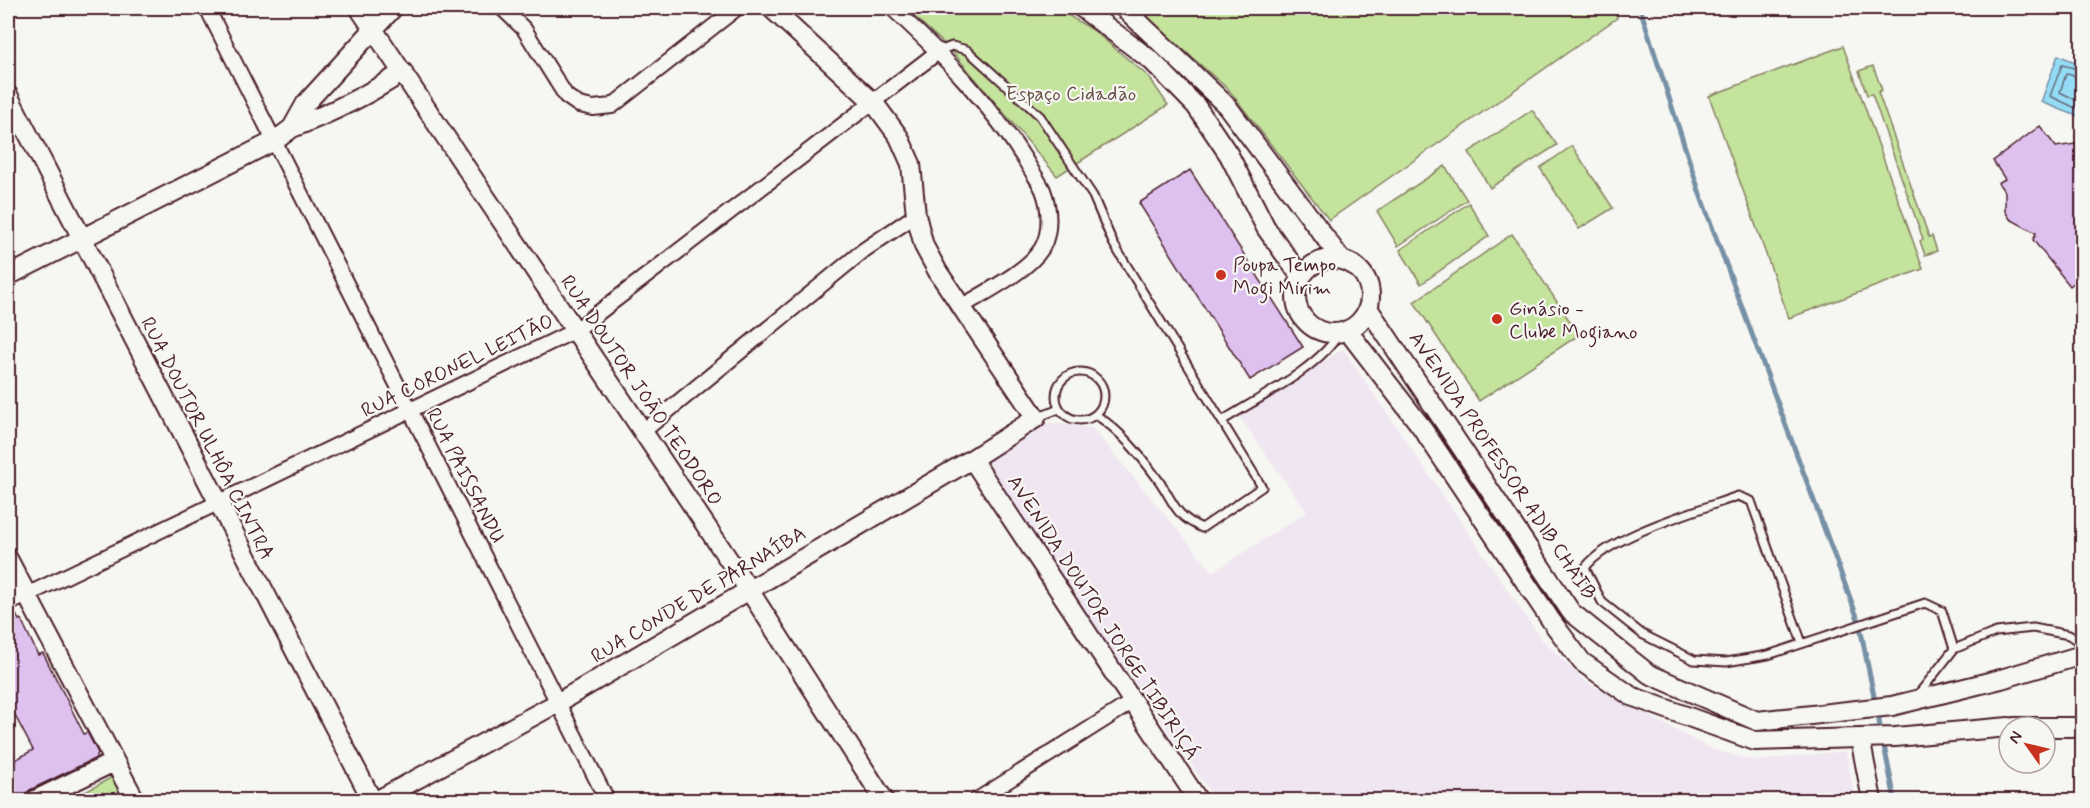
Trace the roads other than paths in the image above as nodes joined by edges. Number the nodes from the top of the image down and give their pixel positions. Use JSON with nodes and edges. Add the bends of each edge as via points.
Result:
{"nodes":[{"id":1,"x":207,"y":8,"type":"edge"},
{"id":2,"x":359,"y":8,"type":"edge"},
{"id":3,"x":393,"y":8,"type":"edge"},
{"id":4,"x":502,"y":8,"type":"edge"},
{"id":5,"x":737,"y":8,"type":"edge"},
{"id":6,"x":771,"y":8,"type":"edge"},
{"id":7,"x":892,"y":8,"type":"edge"},
{"id":8,"x":1082,"y":8,"type":"edge"},
{"id":9,"x":1124,"y":8,"type":"edge"},
{"id":10,"x":373,"y":28,"type":"junction"},
{"id":11,"x":939,"y":51,"type":"junction"},
{"id":12,"x":403,"y":72,"type":"junction"},
{"id":13,"x":8,"y":95,"type":"edge"},
{"id":14,"x":874,"y":103,"type":"junction"},
{"id":15,"x":292,"y":128,"type":"junction"},
{"id":16,"x":276,"y":140,"type":"junction"},
{"id":17,"x":916,"y":215,"type":"junction"},
{"id":18,"x":81,"y":240,"type":"junction"},
{"id":19,"x":1341,"y":260,"type":"junction"},
{"id":20,"x":8,"y":276,"type":"edge"},
{"id":21,"x":1301,"y":277,"type":"junction"},
{"id":22,"x":961,"y":307,"type":"junction"},
{"id":23,"x":1368,"y":308,"type":"junction"},
{"id":24,"x":576,"y":330,"type":"junction"},
{"id":25,"x":1344,"y":331,"type":"junction"},
{"id":26,"x":411,"y":408,"type":"junction"},
{"id":27,"x":1059,"y":409,"type":"junction"},
{"id":28,"x":1096,"y":415,"type":"junction"},
{"id":29,"x":1036,"y":418,"type":"junction"},
{"id":30,"x":1222,"y":421,"type":"junction"},
{"id":31,"x":642,"y":432,"type":"junction"},
{"id":32,"x":972,"y":459,"type":"junction"},
{"id":33,"x":216,"y":503,"type":"junction"},
{"id":34,"x":8,"y":560,"type":"edge"},
{"id":35,"x":749,"y":590,"type":"junction"},
{"id":36,"x":26,"y":595,"type":"junction"},
{"id":37,"x":8,"y":604,"type":"edge"},
{"id":38,"x":1802,"y":643,"type":"junction"},
{"id":39,"x":2082,"y":644,"type":"edge"},
{"id":40,"x":1954,"y":649,"type":"junction"},
{"id":41,"x":2082,"y":655,"type":"edge"},
{"id":42,"x":1913,"y":701,"type":"junction"},
{"id":43,"x":559,"y":702,"type":"junction"},
{"id":44,"x":1132,"y":702,"type":"junction"},
{"id":45,"x":2057,"y":727,"type":"edge"},
{"id":46,"x":2082,"y":727,"type":"edge"},
{"id":47,"x":1997,"y":728,"type":"edge"},
{"id":48,"x":1860,"y":738,"type":"junction"},
{"id":49,"x":114,"y":762,"type":"junction"},
{"id":50,"x":35,"y":801,"type":"edge"},
{"id":51,"x":135,"y":801,"type":"edge"},
{"id":52,"x":372,"y":801,"type":"edge"},
{"id":53,"x":378,"y":801,"type":"edge"},
{"id":54,"x":607,"y":801,"type":"edge"},
{"id":55,"x":884,"y":801,"type":"edge"},
{"id":56,"x":977,"y":801,"type":"edge"},
{"id":57,"x":1198,"y":801,"type":"edge"},
{"id":58,"x":1872,"y":801,"type":"edge"}],
"edges":[{"from":1,"to":16,"type":"street","name":"RUA PAISSANDU"},
{"from":2,"to":10,"type":"street","name":"RUA DOUTOR JOÃO TEODORO"},
{"from":3,"to":10,"type":"street"},
{"from":4,"to":5,"type":"street","via":[[524,29],[566,96],[593,108],[612,106]]},
{"from":6,"to":14,"type":"street"},
{"from":7,"to":11,"type":"street"},
{"from":8,"to":21,"type":"street","via":[[1152,62],[1196,106],[1229,155],[1266,228]]},
{"from":9,"to":19,"type":"street","via":[[1227,106]]},
{"from":10,"to":12,"type":"street","name":"RUA DOUTOR JOÃO TEODORO"},
{"from":10,"to":15,"type":"street","via":[[306,103]]},
{"from":11,"to":14,"type":"street","name":"RUA CORONEL LEITÃO"},
{"from":11,"to":22,"type":"street","via":[[1012,139],[1043,190],[1048,211],[1048,233],[1041,249],[1026,265]]},
{"from":11,"to":30,"type":"lane","via":[[952,46],[967,50],[1040,116],[1093,196],[1113,243]]},
{"from":12,"to":15,"type":"street","via":[[334,111]]},
{"from":12,"to":24,"type":"street","name":"RUA DOUTOR JOÃO TEODORO"},
{"from":13,"to":18,"type":"street","name":"RUA DOUTOR ULHÔA CINTRA"},
{"from":14,"to":17,"type":"street","via":[[899,137],[911,164]]},
{"from":14,"to":24,"type":"street","name":"RUA CORONEL LEITÃO"},
{"from":15,"to":16,"type":"street"},
{"from":16,"to":18,"type":"street"},
{"from":16,"to":26,"type":"street","name":"RUA PAISSANDU"},
{"from":17,"to":22,"type":"street","via":[[924,246]]},
{"from":17,"to":31,"type":"street","via":[[864,250]]},
{"from":18,"to":20,"type":"street"},
{"from":18,"to":33,"type":"street","name":"RUA DOUTOR ULHÔA CINTRA"},
{"from":19,"to":21,"type":"street","via":[[1318,262]]},
{"from":19,"to":23,"type":"street","via":[[1362,272],[1369,289]]},
{"from":21,"to":25,"type":"street","via":[[1297,304],[1303,317],[1326,332]]},
{"from":22,"to":29,"type":"street"},
{"from":23,"to":25,"type":"street","via":[[1363,317]]},
{"from":23,"to":42,"type":"street","name":"AVENIDA PROFESSOR ADIB CHAIB","via":[[1571,612],[1648,675],[1757,721]]},
{"from":24,"to":26,"type":"street","name":"RUA CORONEL LEITÃO"},
{"from":24,"to":31,"type":"street","name":"RUA DOUTOR JOÃO TEODORO"},
{"from":25,"to":30,"type":"lane","via":[[1318,360]]},
{"from":25,"to":48,"type":"street","via":[[1420,425],[1582,662],[1631,696],[1755,741]]},
{"from":26,"to":33,"type":"street","name":"RUA CORONEL LEITÃO"},
{"from":26,"to":43,"type":"street","name":"RUA PAISSANDU"},
{"from":27,"to":28,"type":"lane","via":[[1073,420]]},
{"from":27,"to":28,"type":"lane","via":[[1056,396],[1061,381],[1074,372],[1083,372],[1097,378],[1104,393]]},
{"from":27,"to":29,"type":"lane"},
{"from":28,"to":30,"type":"lane","via":[[1112,425],[1157,478],[1184,520],[1202,528],[1262,487]]},
{"from":29,"to":32,"type":"street","name":"RUA CONDE DE PARNAÍBA"},
{"from":31,"to":35,"type":"street","name":"RUA DOUTOR JOÃO TEODORO"},
{"from":32,"to":35,"type":"street","name":"RUA CONDE DE PARNAÍBA"},
{"from":32,"to":44,"type":"street","name":"AVENIDA DOUTOR JORGE TIBIRIÇÁ"},
{"from":33,"to":36,"type":"street","name":"RUA CORONEL LEITÃO"},
{"from":33,"to":52,"type":"street","name":"RUA DOUTOR ULHÔA CINTRA"},
{"from":34,"to":36,"type":"street"},
{"from":35,"to":43,"type":"street","name":"RUA CONDE DE PARNAÍBA"},
{"from":35,"to":55,"type":"street","name":"RUA DOUTOR JOÃO TEODORO"},
{"from":36,"to":37,"type":"street","name":"RUA CORONEL LEITÃO"},
{"from":36,"to":49,"type":"street"},
{"from":38,"to":38,"type":"lane","via":[[1751,501],[1745,497],[1738,496],[1626,538],[1591,559],[1585,568],[1602,602],[1642,634],[1694,660],[1726,662],[1768,655]]},
{"from":38,"to":40,"type":"lane","via":[[1925,603],[1942,611]]},
{"from":39,"to":40,"type":"lane","via":[[2069,635],[2033,628],[1996,632]]},
{"from":40,"to":42,"type":"lane"},
{"from":41,"to":42,"type":"street","name":"AVENIDA PROFESSOR ADIB CHAIB"},
{"from":43,"to":53,"type":"street","name":"RUA CONDE DE PARNAÍBA"},
{"from":43,"to":54,"type":"street","name":"RUA PAISSANDU"},
{"from":44,"to":56,"type":"street"},
{"from":44,"to":57,"type":"street","name":"AVENIDA DOUTOR JORGE TIBIRIÇÁ"},
{"from":45,"to":46,"type":"street"},
{"from":47,"to":48,"type":"street"},
{"from":48,"to":58,"type":"street"},
{"from":49,"to":50,"type":"street"},
{"from":49,"to":51,"type":"street"}]}
